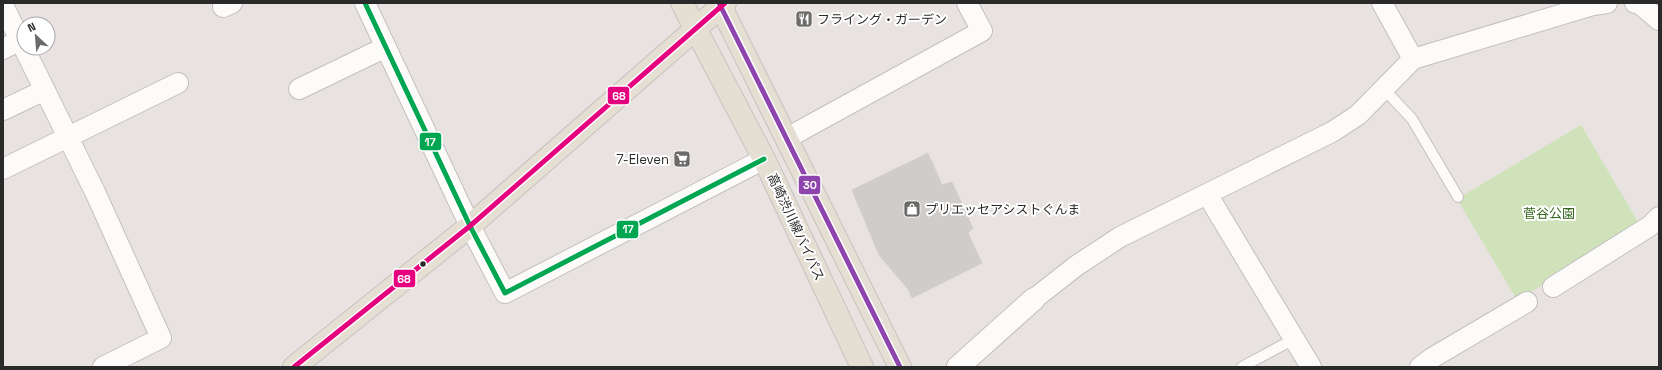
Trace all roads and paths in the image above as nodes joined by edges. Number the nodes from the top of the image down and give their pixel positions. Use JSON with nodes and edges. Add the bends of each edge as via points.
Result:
{"nodes":[{"id":1,"x":365,"y":3,"type":"edge"},
{"id":2,"x":682,"y":3,"type":"edge"},
{"id":3,"x":967,"y":3,"type":"edge"},
{"id":4,"x":1382,"y":3,"type":"edge"},
{"id":5,"x":1606,"y":3,"type":"edge"},
{"id":6,"x":1635,"y":3,"type":"edge"},
{"id":7,"x":722,"y":4,"type":"edge"},
{"id":8,"x":3,"y":5,"type":"edge"},
{"id":9,"x":1659,"y":20,"type":"edge"},
{"id":10,"x":695,"y":30,"type":"junction"},
{"id":11,"x":16,"y":41,"type":"edge"},
{"id":12,"x":386,"y":47,"type":"junction"},
{"id":13,"x":24,"y":56,"type":"edge"},
{"id":14,"x":1413,"y":60,"type":"junction"},
{"id":15,"x":178,"y":82,"type":"dead end"},
{"id":16,"x":300,"y":89,"type":"dead end"},
{"id":17,"x":45,"y":90,"type":"junction"},
{"id":18,"x":1384,"y":90,"type":"junction"},
{"id":19,"x":3,"y":110,"type":"edge"},
{"id":20,"x":68,"y":136,"type":"junction"},
{"id":21,"x":787,"y":138,"type":"junction"},
{"id":22,"x":764,"y":159,"type":"junction"},
{"id":23,"x":3,"y":169,"type":"edge"},
{"id":24,"x":1207,"y":194,"type":"junction"},
{"id":25,"x":1458,"y":197,"type":"dead end"},
{"id":26,"x":1659,"y":217,"type":"edge"},
{"id":27,"x":470,"y":226,"type":"junction"},
{"id":28,"x":1553,"y":287,"type":"dead end"},
{"id":29,"x":1034,"y":299,"type":"joint"},
{"id":30,"x":1528,"y":302,"type":"dead end"},
{"id":31,"x":1294,"y":339,"type":"junction"},
{"id":32,"x":103,"y":367,"type":"edge"},
{"id":33,"x":294,"y":367,"type":"edge"},
{"id":34,"x":862,"y":367,"type":"edge"},
{"id":35,"x":900,"y":367,"type":"edge"},
{"id":36,"x":958,"y":367,"type":"edge"},
{"id":37,"x":1242,"y":367,"type":"edge"},
{"id":38,"x":1311,"y":367,"type":"edge"},
{"id":39,"x":1420,"y":367,"type":"edge"}],
"edges":[{"from":1,"to":12,"type":"street"},
{"from":2,"to":10,"type":"main road","name":"高崎渋川線バイパス"},
{"from":3,"to":21,"type":"street","via":[[982,31]]},
{"from":4,"to":14,"type":"street"},
{"from":5,"to":14,"type":"street"},
{"from":6,"to":9,"type":"street","via":[[1640,4]]},
{"from":7,"to":10,"type":"main road"},
{"from":7,"to":21,"type":"main road"},
{"from":8,"to":11,"type":"street"},
{"from":10,"to":22,"type":"main road","name":"高崎渋川線バイパス"},
{"from":10,"to":27,"type":"main road"},
{"from":12,"to":16,"type":"street"},
{"from":12,"to":27,"type":"street"},
{"from":13,"to":17,"type":"street"},
{"from":14,"to":18,"type":"street"},
{"from":15,"to":20,"type":"street"},
{"from":17,"to":19,"type":"street"},
{"from":17,"to":20,"type":"street"},
{"from":18,"to":24,"type":"street","via":[[1358,115],[1332,132]]},
{"from":18,"to":25,"type":"lane","via":[[1412,119]]},
{"from":20,"to":23,"type":"street"},
{"from":20,"to":32,"type":"street","via":[[161,338]]},
{"from":21,"to":35,"type":"main road"},
{"from":22,"to":27,"type":"street","via":[[505,293]]},
{"from":22,"to":34,"type":"main road","name":"高崎渋川線バイパス"},
{"from":24,"to":29,"type":"street","via":[[1120,237],[1076,266]]},
{"from":24,"to":31,"type":"street"},
{"from":26,"to":28,"type":"street","via":[[1650,226]]},
{"from":27,"to":33,"type":"main road"},
{"from":29,"to":36,"type":"street"},
{"from":30,"to":39,"type":"street"},
{"from":31,"to":37,"type":"lane"},
{"from":31,"to":38,"type":"street"}]}
